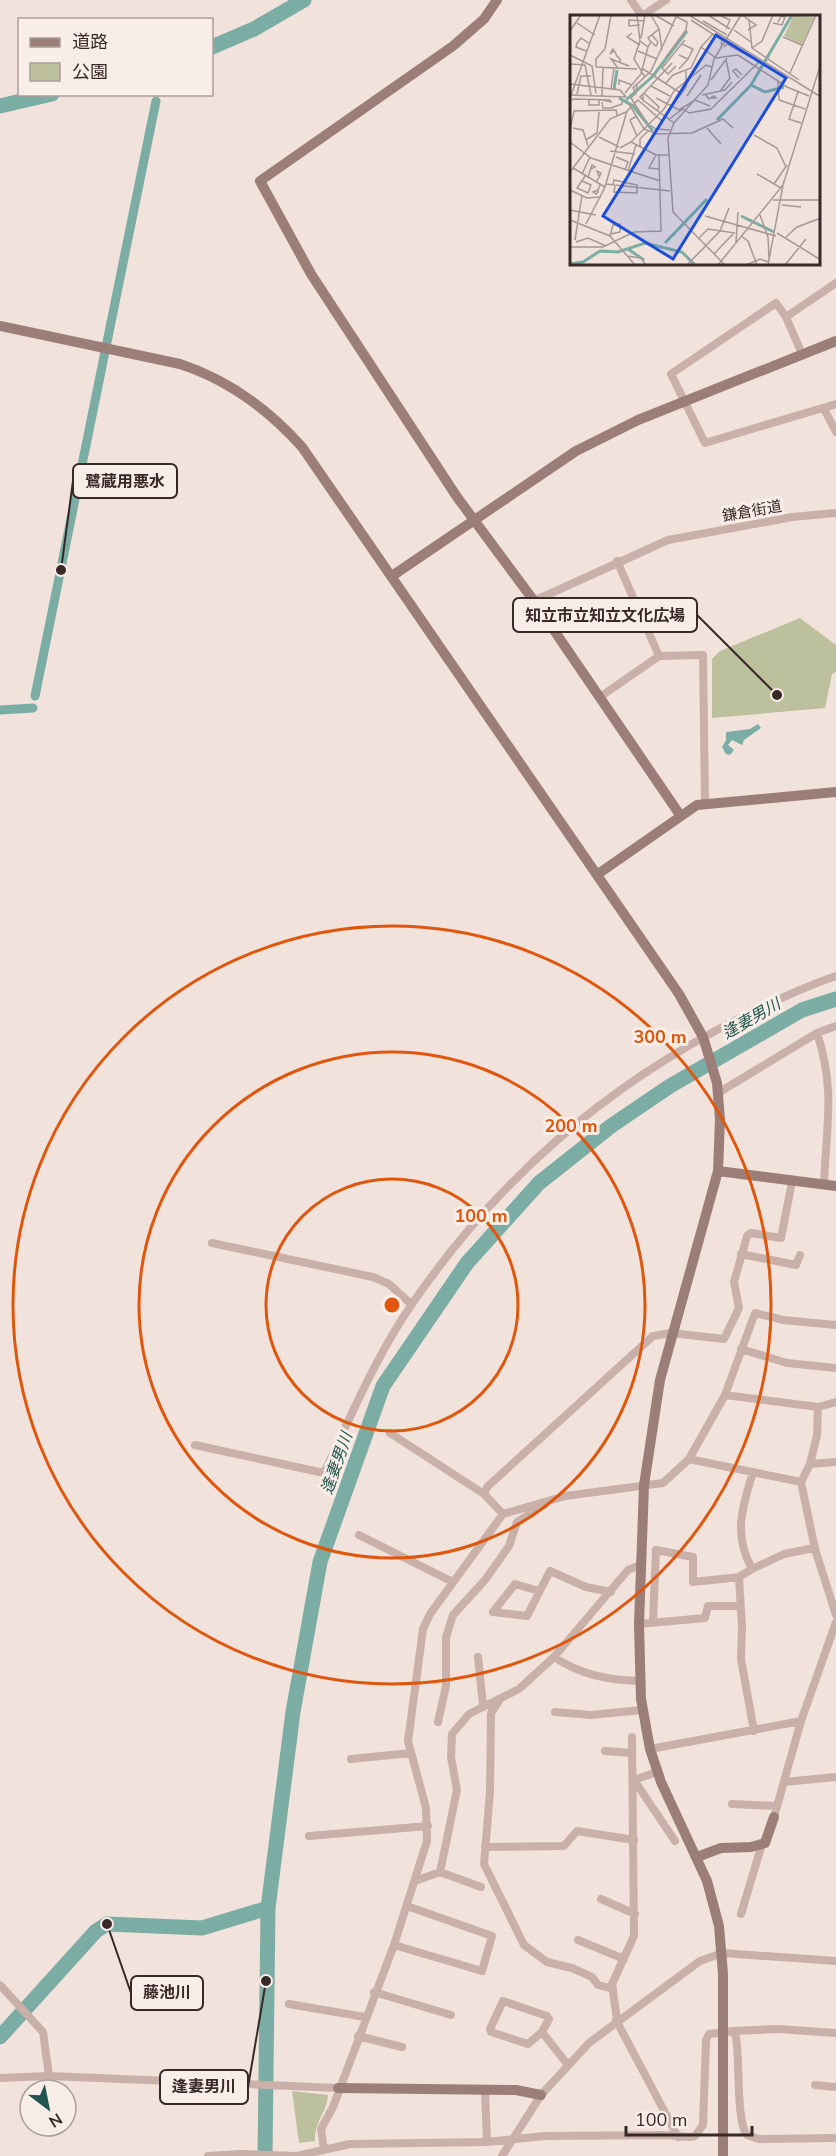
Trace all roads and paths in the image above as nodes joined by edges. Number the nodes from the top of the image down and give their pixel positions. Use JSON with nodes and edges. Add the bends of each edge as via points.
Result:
{"nodes":[{"id":1,"x":497,"y":0,"type":"edge"},
{"id":2,"x":632,"y":0,"type":"edge"},
{"id":3,"x":666,"y":0,"type":"edge"},
{"id":4,"x":836,"y":283,"type":"edge"},
{"id":5,"x":786,"y":317,"type":"junction"},
{"id":6,"x":0,"y":326,"type":"edge"},
{"id":7,"x":836,"y":341,"type":"edge"},
{"id":8,"x":802,"y":354,"type":"junction"},
{"id":9,"x":685,"y":404,"type":"junction"},
{"id":10,"x":836,"y":404,"type":"edge"},
{"id":11,"x":825,"y":409,"type":"junction"},
{"id":12,"x":836,"y":432,"type":"edge"},
{"id":13,"x":836,"y":513,"type":"edge"},
{"id":14,"x":474,"y":521,"type":"junction"},
{"id":15,"x":617,"y":561,"type":"junction"},
{"id":16,"x":392,"y":576,"type":"junction"},
{"id":17,"x":534,"y":601,"type":"junction"},
{"id":18,"x":659,"y":656,"type":"junction"},
{"id":19,"x":600,"y":697,"type":"junction"},
{"id":20,"x":836,"y":792,"type":"edge"},
{"id":21,"x":705,"y":802,"type":"junction"},
{"id":22,"x":680,"y":815,"type":"junction"},
{"id":23,"x":598,"y":874,"type":"junction"},
{"id":24,"x":836,"y":976,"type":"edge"},
{"id":25,"x":836,"y":1026,"type":"edge"},
{"id":26,"x":817,"y":1033,"type":"junction"},
{"id":27,"x":704,"y":1041,"type":"junction"},
{"id":28,"x":717,"y":1088,"type":"junction"},
{"id":29,"x":834,"y":1125,"type":"edge"},
{"id":30,"x":718,"y":1171,"type":"junction"},
{"id":31,"x":792,"y":1182,"type":"junction"},
{"id":32,"x":830,"y":1186,"type":"edge"},
{"id":33,"x":212,"y":1243,"type":"dead end"},
{"id":34,"x":741,"y":1254,"type":"junction"},
{"id":35,"x":800,"y":1255,"type":"dead end"},
{"id":36,"x":411,"y":1304,"type":"junction"},
{"id":37,"x":739,"y":1308,"type":"junction"},
{"id":38,"x":755,"y":1313,"type":"junction"},
{"id":39,"x":836,"y":1325,"type":"edge"},
{"id":40,"x":671,"y":1334,"type":"junction"},
{"id":41,"x":741,"y":1349,"type":"junction"},
{"id":42,"x":836,"y":1368,"type":"edge"},
{"id":43,"x":725,"y":1395,"type":"junction"},
{"id":44,"x":836,"y":1401,"type":"edge"},
{"id":45,"x":818,"y":1407,"type":"junction"},
{"id":46,"x":390,"y":1433,"type":"dead end"},
{"id":47,"x":195,"y":1445,"type":"dead end"},
{"id":48,"x":690,"y":1459,"type":"junction"},
{"id":49,"x":836,"y":1462,"type":"edge"},
{"id":50,"x":810,"y":1464,"type":"junction"},
{"id":51,"x":753,"y":1472,"type":"junction"},
{"id":52,"x":801,"y":1482,"type":"junction"},
{"id":53,"x":644,"y":1485,"type":"junction"},
{"id":54,"x":484,"y":1494,"type":"junction"},
{"id":55,"x":554,"y":1499,"type":"junction"},
{"id":56,"x":503,"y":1514,"type":"junction"},
{"id":57,"x":359,"y":1535,"type":"dead end"},
{"id":58,"x":814,"y":1548,"type":"junction"},
{"id":59,"x":640,"y":1565,"type":"junction"},
{"id":60,"x":752,"y":1569,"type":"junction"},
{"id":61,"x":740,"y":1577,"type":"junction"},
{"id":62,"x":453,"y":1582,"type":"junction"},
{"id":63,"x":539,"y":1591,"type":"junction"},
{"id":64,"x":611,"y":1592,"type":"junction"},
{"id":65,"x":740,"y":1606,"type":"junction"},
{"id":66,"x":836,"y":1615,"type":"edge"},
{"id":67,"x":836,"y":1622,"type":"edge"},
{"id":68,"x":653,"y":1623,"type":"junction"},
{"id":69,"x":639,"y":1624,"type":"junction"},
{"id":70,"x":478,"y":1657,"type":"dead end"},
{"id":71,"x":554,"y":1657,"type":"junction"},
{"id":72,"x":640,"y":1682,"type":"junction"},
{"id":73,"x":500,"y":1697,"type":"junction"},
{"id":74,"x":483,"y":1705,"type":"junction"},
{"id":75,"x":642,"y":1710,"type":"junction"},
{"id":76,"x":555,"y":1712,"type":"dead end"},
{"id":77,"x":801,"y":1721,"type":"junction"},
{"id":78,"x":438,"y":1722,"type":"dead end"},
{"id":79,"x":754,"y":1731,"type":"junction"},
{"id":80,"x":632,"y":1737,"type":"dead end"},
{"id":81,"x":650,"y":1749,"type":"junction"},
{"id":82,"x":605,"y":1751,"type":"dead end"},
{"id":83,"x":411,"y":1753,"type":"junction"},
{"id":84,"x":632,"y":1753,"type":"junction"},
{"id":85,"x":351,"y":1759,"type":"dead end"},
{"id":86,"x":657,"y":1772,"type":"junction"},
{"id":87,"x":836,"y":1778,"type":"edge"},
{"id":88,"x":634,"y":1780,"type":"junction"},
{"id":89,"x":784,"y":1782,"type":"junction"},
{"id":90,"x":732,"y":1804,"type":"dead end"},
{"id":91,"x":776,"y":1811,"type":"junction"},
{"id":92,"x":428,"y":1826,"type":"junction"},
{"id":93,"x":309,"y":1836,"type":"dead end"},
{"id":94,"x":634,"y":1840,"type":"junction"},
{"id":95,"x":675,"y":1841,"type":"dead end"},
{"id":96,"x":762,"y":1844,"type":"junction"},
{"id":97,"x":485,"y":1847,"type":"junction"},
{"id":98,"x":697,"y":1857,"type":"junction"},
{"id":99,"x":440,"y":1872,"type":"junction"},
{"id":100,"x":415,"y":1881,"type":"junction"},
{"id":101,"x":481,"y":1887,"type":"dead end"},
{"id":102,"x":601,"y":1899,"type":"dead end"},
{"id":103,"x":407,"y":1906,"type":"junction"},
{"id":104,"x":635,"y":1914,"type":"junction"},
{"id":105,"x":741,"y":1914,"type":"dead end"},
{"id":106,"x":578,"y":1940,"type":"dead end"},
{"id":107,"x":394,"y":1945,"type":"junction"},
{"id":108,"x":722,"y":1953,"type":"junction"},
{"id":109,"x":624,"y":1959,"type":"junction"},
{"id":110,"x":836,"y":1961,"type":"edge"},
{"id":111,"x":0,"y":1985,"type":"edge"},
{"id":112,"x":613,"y":1989,"type":"junction"},
{"id":113,"x":374,"y":1992,"type":"junction"},
{"id":114,"x":289,"y":2004,"type":"dead end"},
{"id":115,"x":451,"y":2015,"type":"dead end"},
{"id":116,"x":365,"y":2017,"type":"junction"},
{"id":117,"x":616,"y":2020,"type":"junction"},
{"id":118,"x":728,"y":2031,"type":"junction"},
{"id":119,"x":543,"y":2032,"type":"junction"},
{"id":120,"x":836,"y":2033,"type":"edge"},
{"id":121,"x":358,"y":2036,"type":"junction"},
{"id":122,"x":402,"y":2047,"type":"dead end"},
{"id":123,"x":568,"y":2065,"type":"junction"},
{"id":124,"x":49,"y":2076,"type":"junction"},
{"id":125,"x":0,"y":2078,"type":"edge"},
{"id":126,"x":814,"y":2085,"type":"dead end"},
{"id":127,"x":836,"y":2087,"type":"edge"},
{"id":128,"x":338,"y":2088,"type":"junction"},
{"id":129,"x":485,"y":2091,"type":"junction"},
{"id":130,"x":541,"y":2096,"type":"junction"},
{"id":131,"x":678,"y":2137,"type":"junction"},
{"id":132,"x":836,"y":2138,"type":"edge"},
{"id":133,"x":510,"y":2141,"type":"junction"},
{"id":134,"x":487,"y":2142,"type":"junction"},
{"id":135,"x":324,"y":2149,"type":"junction"},
{"id":136,"x":247,"y":2155,"type":"edge"},
{"id":137,"x":208,"y":2156,"type":"edge"},
{"id":138,"x":297,"y":2156,"type":"edge"},
{"id":139,"x":502,"y":2156,"type":"edge"},
{"id":140,"x":723,"y":2156,"type":"edge"}],
"edges":[{"from":1,"to":14,"type":"street","via":[[483,19],[453,46],[260,181],[311,274]]},
{"from":2,"to":3,"type":"street","via":[[642,15]]},
{"from":4,"to":5,"type":"street"},
{"from":5,"to":8,"type":"street"},
{"from":5,"to":9,"type":"street","via":[[776,303],[671,374]]},
{"from":6,"to":16,"type":"street","via":[[206,372],[259,405],[302,447]]},
{"from":7,"to":8,"type":"street"},
{"from":8,"to":9,"type":"street"},
{"from":9,"to":11,"type":"street","via":[[705,443]]},
{"from":9,"to":14,"type":"street","via":[[638,420],[576,451]]},
{"from":10,"to":11,"type":"street"},
{"from":11,"to":12,"type":"street"},
{"from":13,"to":15,"type":"street","name":"鎌倉街道","via":[[674,539]]},
{"from":14,"to":16,"type":"street"},
{"from":14,"to":17,"type":"street"},
{"from":15,"to":17,"type":"street","name":"鎌倉街道"},
{"from":15,"to":18,"type":"street"},
{"from":16,"to":23,"type":"street"},
{"from":17,"to":19,"type":"street"},
{"from":18,"to":19,"type":"street"},
{"from":18,"to":21,"type":"street","via":[[703,656]]},
{"from":19,"to":22,"type":"street"},
{"from":20,"to":21,"type":"street"},
{"from":21,"to":22,"type":"street"},
{"from":22,"to":23,"type":"street"},
{"from":23,"to":27,"type":"street","via":[[679,994]]},
{"from":24,"to":27,"type":"street","via":[[798,989]]},
{"from":25,"to":26,"type":"street"},
{"from":26,"to":28,"type":"street"},
{"from":26,"to":29,"type":"street","via":[[835,1085]]},
{"from":27,"to":28,"type":"street"},
{"from":27,"to":36,"type":"street","via":[[620,1088],[541,1152],[470,1226]]},
{"from":28,"to":30,"type":"street"},
{"from":29,"to":32,"type":"street"},
{"from":30,"to":31,"type":"street"},
{"from":30,"to":40,"type":"street"},
{"from":31,"to":32,"type":"street"},
{"from":31,"to":34,"type":"street","via":[[781,1238],[749,1234]]},
{"from":33,"to":36,"type":"street","via":[[373,1277],[389,1284]]},
{"from":34,"to":35,"type":"street","via":[[796,1265]]},
{"from":34,"to":37,"type":"street","via":[[734,1282]]},
{"from":36,"to":47,"type":"street","via":[[383,1351],[324,1473]]},
{"from":37,"to":38,"type":"street"},
{"from":37,"to":40,"type":"street","via":[[724,1339]]},
{"from":38,"to":39,"type":"street"},
{"from":38,"to":41,"type":"street"},
{"from":40,"to":53,"type":"street"},
{"from":40,"to":54,"type":"street","via":[[653,1336],[633,1352]]},
{"from":41,"to":42,"type":"street","via":[[787,1363]]},
{"from":41,"to":43,"type":"street"},
{"from":43,"to":45,"type":"street"},
{"from":43,"to":48,"type":"street"},
{"from":44,"to":45,"type":"street"},
{"from":45,"to":50,"type":"street"},
{"from":46,"to":54,"type":"street"},
{"from":48,"to":51,"type":"street"},
{"from":48,"to":53,"type":"street","via":[[663,1484]]},
{"from":49,"to":50,"type":"street"},
{"from":50,"to":52,"type":"street"},
{"from":51,"to":52,"type":"street"},
{"from":51,"to":60,"type":"street","via":[[739,1523],[745,1557]]},
{"from":52,"to":58,"type":"street"},
{"from":53,"to":55,"type":"street"},
{"from":53,"to":59,"type":"street"},
{"from":54,"to":56,"type":"street"},
{"from":55,"to":56,"type":"street"},
{"from":55,"to":78,"type":"street","via":[[517,1522],[508,1546],[485,1580],[453,1615],[446,1637],[446,1686]]},
{"from":56,"to":62,"type":"street"},
{"from":57,"to":62,"type":"street"},
{"from":58,"to":60,"type":"street","via":[[784,1554]]},
{"from":58,"to":66,"type":"street"},
{"from":59,"to":64,"type":"street","via":[[628,1570]]},
{"from":59,"to":69,"type":"street"},
{"from":60,"to":61,"type":"street"},
{"from":61,"to":65,"type":"street"},
{"from":61,"to":68,"type":"street","via":[[693,1582],[693,1557],[656,1550]]},
{"from":62,"to":83,"type":"street","via":[[423,1629],[408,1741]]},
{"from":63,"to":63,"type":"street","via":[[527,1616],[493,1612],[515,1584]]},
{"from":63,"to":64,"type":"street","via":[[550,1571],[586,1587]]},
{"from":64,"to":71,"type":"street"},
{"from":65,"to":68,"type":"street","via":[[708,1606],[705,1618]]},
{"from":65,"to":79,"type":"street","via":[[741,1659]]},
{"from":67,"to":77,"type":"street"},
{"from":68,"to":69,"type":"street"},
{"from":69,"to":72,"type":"street"},
{"from":70,"to":74,"type":"street"},
{"from":71,"to":72,"type":"street","via":[[587,1675]]},
{"from":71,"to":73,"type":"street","via":[[519,1689]]},
{"from":72,"to":75,"type":"street"},
{"from":73,"to":74,"type":"street"},
{"from":73,"to":97,"type":"street","via":[[491,1713]]},
{"from":74,"to":99,"type":"street","via":[[452,1734],[457,1790]]},
{"from":75,"to":76,"type":"street","via":[[591,1715]]},
{"from":75,"to":81,"type":"street"},
{"from":77,"to":79,"type":"street"},
{"from":77,"to":89,"type":"street"},
{"from":79,"to":81,"type":"street"},
{"from":80,"to":84,"type":"street"},
{"from":81,"to":86,"type":"street"},
{"from":82,"to":84,"type":"street"},
{"from":83,"to":85,"type":"street"},
{"from":83,"to":92,"type":"street"},
{"from":84,"to":88,"type":"street"},
{"from":86,"to":88,"type":"street"},
{"from":86,"to":98,"type":"street"},
{"from":87,"to":89,"type":"street"},
{"from":88,"to":94,"type":"street","via":[[630,1783]]},
{"from":88,"to":95,"type":"street"},
{"from":89,"to":91,"type":"street"},
{"from":90,"to":91,"type":"street"},
{"from":91,"to":96,"type":"street"},
{"from":92,"to":93,"type":"street"},
{"from":92,"to":100,"type":"street"},
{"from":94,"to":97,"type":"street","via":[[577,1831],[564,1846]]},
{"from":94,"to":104,"type":"street"},
{"from":96,"to":98,"type":"street","via":[[721,1848]]},
{"from":96,"to":105,"type":"street"},
{"from":97,"to":112,"type":"street","via":[[484,1864],[524,1945],[547,1962],[572,1968],[592,1977],[598,1985]]},
{"from":98,"to":108,"type":"street","via":[[716,1913]]},
{"from":99,"to":100,"type":"street"},
{"from":99,"to":101,"type":"street"},
{"from":100,"to":103,"type":"street"},
{"from":102,"to":104,"type":"street"},
{"from":103,"to":107,"type":"street"},
{"from":103,"to":107,"type":"street","via":[[492,1936],[482,1971]]},
{"from":104,"to":109,"type":"street","via":[[633,1941]]},
{"from":106,"to":109,"type":"street"},
{"from":107,"to":113,"type":"street"},
{"from":108,"to":110,"type":"street"},
{"from":108,"to":117,"type":"street","via":[[700,1961]]},
{"from":108,"to":118,"type":"street"},
{"from":109,"to":112,"type":"street"},
{"from":111,"to":124,"type":"street","via":[[43,2032]]},
{"from":112,"to":117,"type":"street"},
{"from":113,"to":115,"type":"street"},
{"from":113,"to":116,"type":"street"},
{"from":114,"to":116,"type":"street"},
{"from":116,"to":121,"type":"street"},
{"from":117,"to":123,"type":"street"},
{"from":117,"to":131,"type":"street"},
{"from":118,"to":120,"type":"street"},
{"from":118,"to":131,"type":"street","via":[[709,2034],[706,2040],[701,2128],[695,2136]]},
{"from":118,"to":132,"type":"street","via":[[738,2048],[740,2122],[747,2134],[759,2139]]},
{"from":118,"to":140,"type":"street"},
{"from":119,"to":119,"type":"street","via":[[547,2016],[503,2001],[490,2029],[528,2044]]},
{"from":119,"to":123,"type":"street"},
{"from":121,"to":122,"type":"street"},
{"from":121,"to":128,"type":"street"},
{"from":123,"to":130,"type":"street"},
{"from":124,"to":125,"type":"street"},
{"from":124,"to":128,"type":"street"},
{"from":126,"to":127,"type":"street"},
{"from":128,"to":129,"type":"street"},
{"from":128,"to":135,"type":"street","via":[[321,2129]]},
{"from":129,"to":130,"type":"street","via":[[516,2090]]},
{"from":129,"to":134,"type":"street"},
{"from":130,"to":133,"type":"street"},
{"from":131,"to":133,"type":"street","via":[[545,2136]]},
{"from":133,"to":134,"type":"street"},
{"from":133,"to":139,"type":"street"},
{"from":134,"to":135,"type":"street","via":[[350,2144]]},
{"from":135,"to":138,"type":"street"},
{"from":136,"to":137,"type":"street"},
{"from":136,"to":138,"type":"street"}]}
